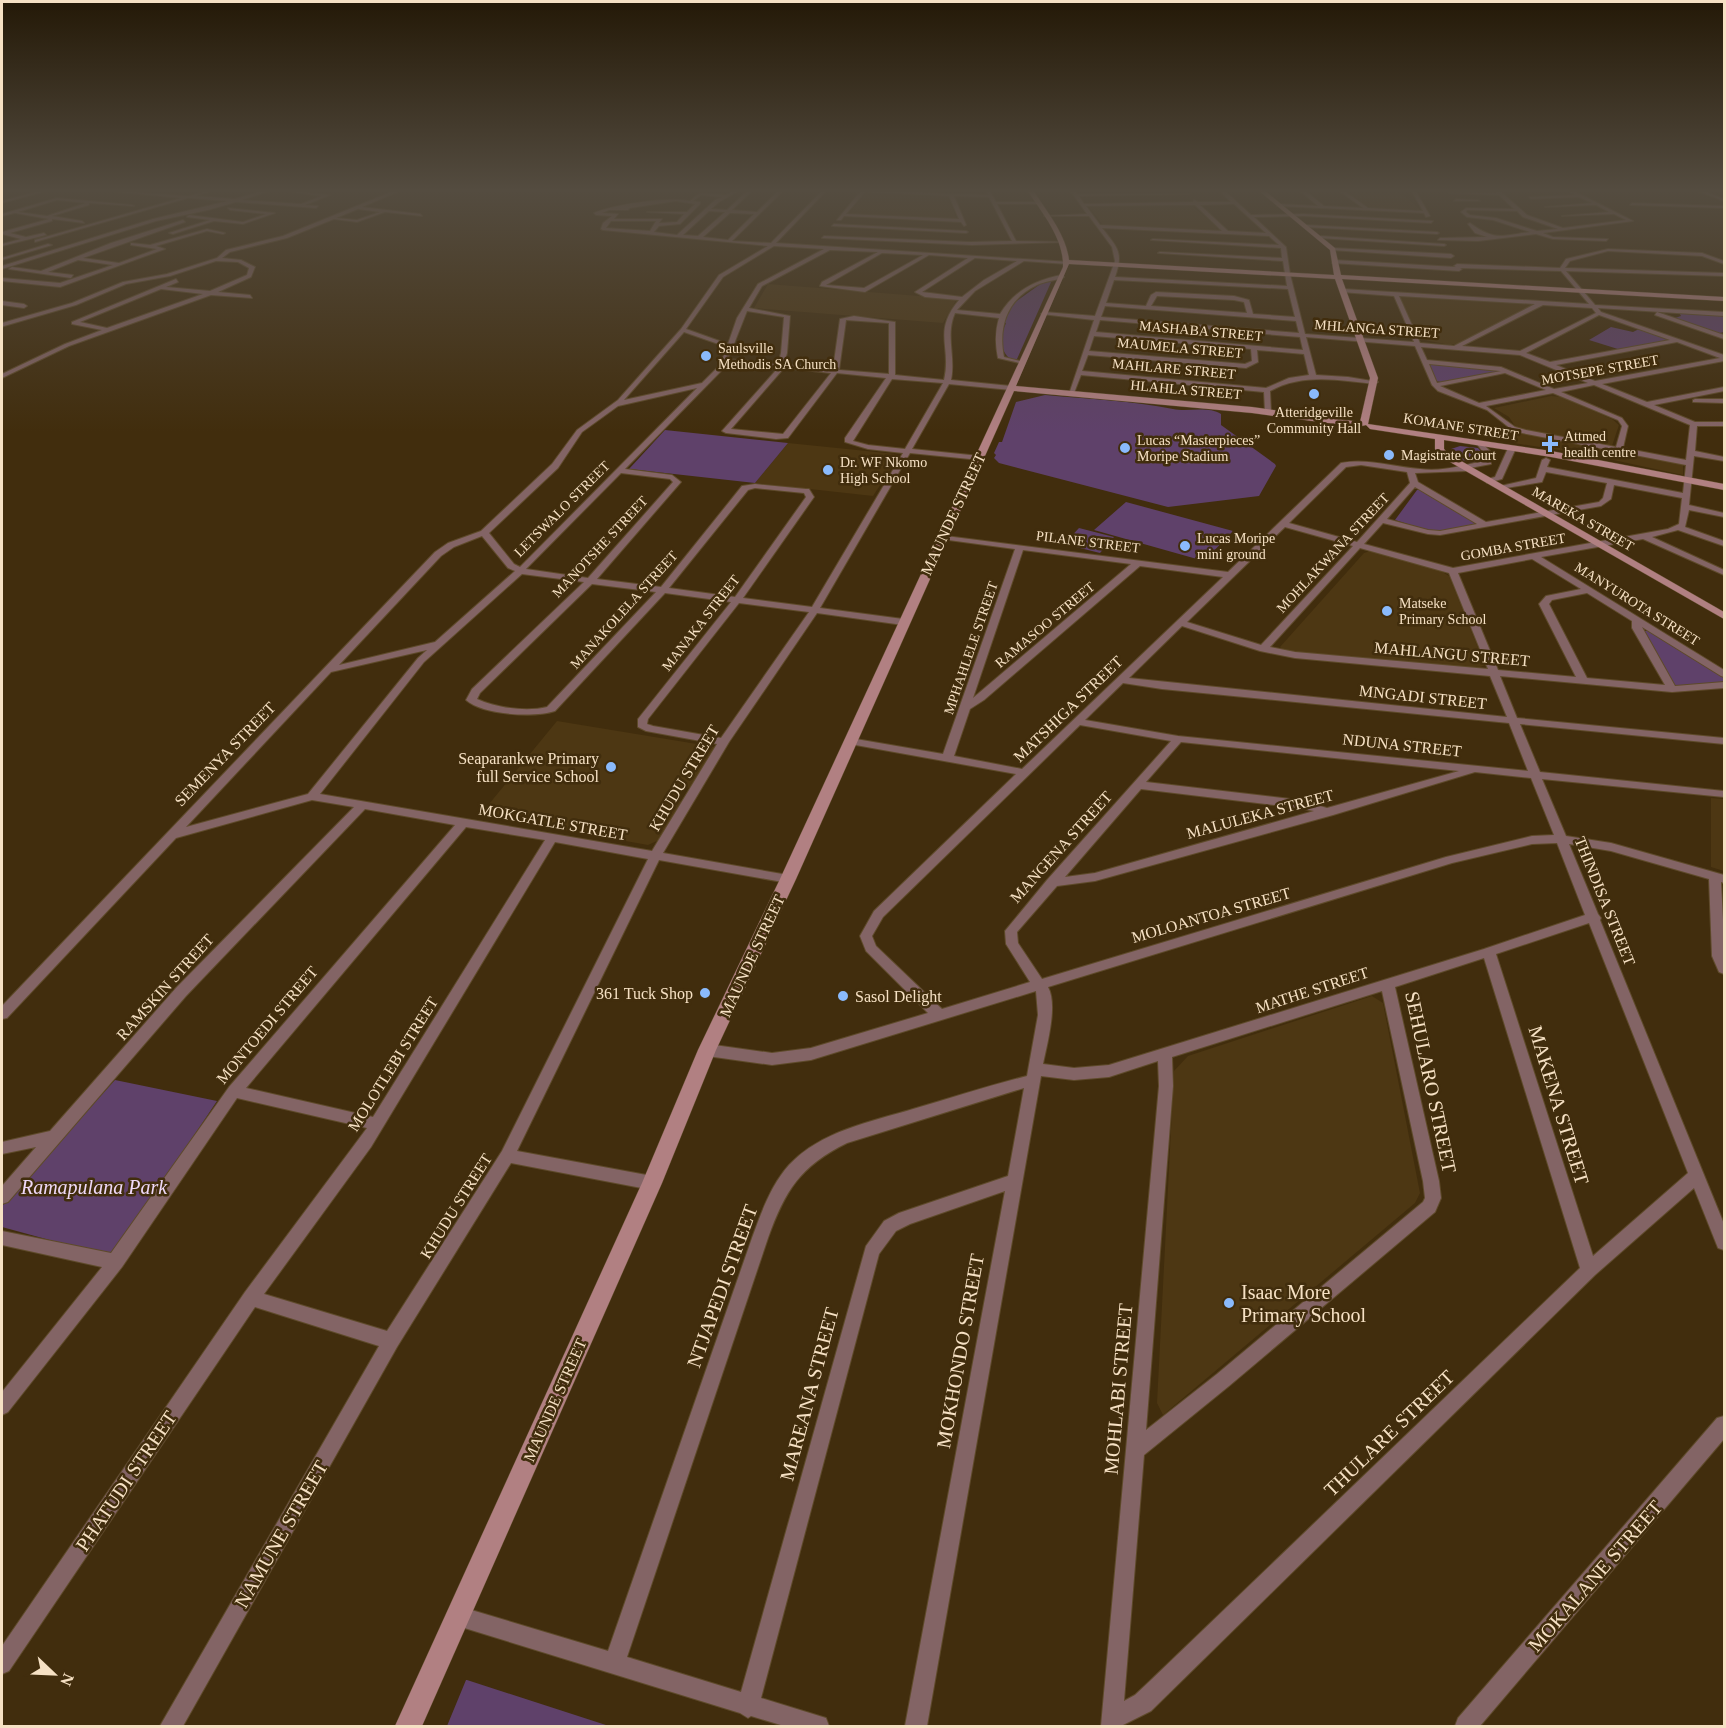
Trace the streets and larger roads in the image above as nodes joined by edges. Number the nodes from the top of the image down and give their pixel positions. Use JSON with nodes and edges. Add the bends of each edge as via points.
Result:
{"nodes":[{"id":1,"x":1064,"y":270,"type":"edge"},
{"id":2,"x":24,"y":271,"type":"edge"},
{"id":3,"x":32,"y":271,"type":"edge"},
{"id":4,"x":48,"y":271,"type":"edge"},
{"id":5,"x":93,"y":271,"type":"edge"},
{"id":6,"x":103,"y":271,"type":"edge"},
{"id":7,"x":181,"y":271,"type":"edge"},
{"id":8,"x":252,"y":271,"type":"edge"},
{"id":9,"x":730,"y":271,"type":"edge"},
{"id":10,"x":787,"y":271,"type":"edge"},
{"id":11,"x":847,"y":271,"type":"edge"},
{"id":12,"x":899,"y":271,"type":"edge"},
{"id":13,"x":953,"y":271,"type":"edge"},
{"id":14,"x":1006,"y":271,"type":"edge"},
{"id":15,"x":1063,"y":271,"type":"edge"},
{"id":16,"x":1115,"y":271,"type":"edge"},
{"id":17,"x":1218,"y":271,"type":"edge"},
{"id":18,"x":1287,"y":271,"type":"edge"},
{"id":19,"x":1336,"y":271,"type":"edge"},
{"id":20,"x":1460,"y":271,"type":"edge"},
{"id":21,"x":1564,"y":271,"type":"edge"},
{"id":22,"x":1634,"y":271,"type":"edge"},
{"id":23,"x":45,"y":272,"type":"junction"},
{"id":24,"x":99,"y":272,"type":"junction"},
{"id":25,"x":1287,"y":274,"type":"junction"},
{"id":26,"x":1725,"y":274,"type":"edge"},
{"id":27,"x":70,"y":276,"type":"dead end"},
{"id":28,"x":1338,"y":277,"type":"junction"},
{"id":29,"x":1112,"y":278,"type":"junction"},
{"id":30,"x":2,"y":279,"type":"edge"},
{"id":31,"x":176,"y":281,"type":"dead end"},
{"id":32,"x":24,"y":282,"type":"junction"},
{"id":33,"x":1467,"y":285,"type":"junction"},
{"id":34,"x":9,"y":288,"type":"dead end"},
{"id":35,"x":158,"y":288,"type":"junction"},
{"id":36,"x":1291,"y":288,"type":"junction"},
{"id":37,"x":1343,"y":291,"type":"junction"},
{"id":38,"x":1581,"y":291,"type":"junction"},
{"id":39,"x":213,"y":293,"type":"junction"},
{"id":40,"x":1396,"y":295,"type":"junction"},
{"id":41,"x":250,"y":297,"type":"dead end"},
{"id":42,"x":962,"y":299,"type":"junction"},
{"id":43,"x":1725,"y":299,"type":"edge"},
{"id":44,"x":2,"y":303,"type":"edge"},
{"id":45,"x":1542,"y":303,"type":"junction"},
{"id":46,"x":1102,"y":304,"type":"junction"},
{"id":47,"x":24,"y":306,"type":"dead end"},
{"id":48,"x":1592,"y":306,"type":"junction"},
{"id":49,"x":1148,"y":307,"type":"junction"},
{"id":50,"x":746,"y":309,"type":"junction"},
{"id":51,"x":1642,"y":309,"type":"junction"},
{"id":52,"x":954,"y":311,"type":"junction"},
{"id":53,"x":1599,"y":313,"type":"junction"},
{"id":54,"x":1044,"y":314,"type":"junction"},
{"id":55,"x":1725,"y":314,"type":"edge"},
{"id":56,"x":1250,"y":315,"type":"junction"},
{"id":57,"x":1000,"y":316,"type":"junction"},
{"id":58,"x":2,"y":318,"type":"edge"},
{"id":59,"x":1097,"y":319,"type":"junction"},
{"id":60,"x":1298,"y":319,"type":"junction"},
{"id":61,"x":17,"y":320,"type":"junction"},
{"id":62,"x":2,"y":325,"type":"edge"},
{"id":63,"x":110,"y":330,"type":"junction"},
{"id":64,"x":682,"y":330,"type":"junction"},
{"id":65,"x":1093,"y":334,"type":"junction"},
{"id":66,"x":1302,"y":335,"type":"junction"},
{"id":67,"x":1725,"y":335,"type":"edge"},
{"id":68,"x":1360,"y":340,"type":"junction"},
{"id":69,"x":1678,"y":341,"type":"junction"},
{"id":70,"x":1416,"y":344,"type":"junction"},
{"id":71,"x":731,"y":347,"type":"junction"},
{"id":72,"x":1455,"y":347,"type":"junction"},
{"id":73,"x":1254,"y":348,"type":"junction"},
{"id":74,"x":1306,"y":352,"type":"junction"},
{"id":75,"x":1087,"y":353,"type":"junction"},
{"id":76,"x":1521,"y":353,"type":"junction"},
{"id":77,"x":1725,"y":358,"type":"edge"},
{"id":78,"x":727,"y":362,"type":"junction"},
{"id":79,"x":1425,"y":362,"type":"junction"},
{"id":80,"x":1022,"y":363,"type":"junction"},
{"id":81,"x":11,"y":364,"type":"dead end"},
{"id":82,"x":1550,"y":364,"type":"junction"},
{"id":83,"x":21,"y":365,"type":"junction"},
{"id":84,"x":781,"y":367,"type":"junction"},
{"id":85,"x":836,"y":371,"type":"junction"},
{"id":86,"x":1509,"y":372,"type":"junction"},
{"id":87,"x":1080,"y":373,"type":"junction"},
{"id":88,"x":2,"y":376,"type":"edge"},
{"id":89,"x":891,"y":377,"type":"junction"},
{"id":90,"x":1313,"y":377,"type":"junction"},
{"id":91,"x":947,"y":382,"type":"junction"},
{"id":92,"x":1375,"y":382,"type":"junction"},
{"id":93,"x":704,"y":384,"type":"junction"},
{"id":94,"x":1597,"y":384,"type":"junction"},
{"id":95,"x":1435,"y":386,"type":"junction"},
{"id":96,"x":1011,"y":388,"type":"junction"},
{"id":97,"x":1725,"y":389,"type":"edge"},
{"id":98,"x":1267,"y":390,"type":"junction"},
{"id":99,"x":1555,"y":391,"type":"junction"},
{"id":100,"x":1071,"y":393,"type":"junction"},
{"id":101,"x":1673,"y":400,"type":"junction"},
{"id":102,"x":1725,"y":401,"type":"edge"},
{"id":103,"x":616,"y":404,"type":"junction"},
{"id":104,"x":1648,"y":404,"type":"junction"},
{"id":105,"x":1479,"y":405,"type":"junction"},
{"id":106,"x":1268,"y":412,"type":"junction"},
{"id":107,"x":1364,"y":424,"type":"junction"},
{"id":108,"x":1694,"y":424,"type":"junction"},
{"id":109,"x":1725,"y":424,"type":"edge"},
{"id":110,"x":1439,"y":437,"type":"junction"},
{"id":111,"x":1480,"y":443,"type":"junction"},
{"id":112,"x":1512,"y":448,"type":"junction"},
{"id":113,"x":1619,"y":450,"type":"junction"},
{"id":114,"x":909,"y":452,"type":"junction"},
{"id":115,"x":1691,"y":453,"type":"junction"},
{"id":116,"x":980,"y":458,"type":"junction"},
{"id":117,"x":1725,"y":459,"type":"edge"},
{"id":118,"x":1689,"y":463,"type":"junction"},
{"id":119,"x":1465,"y":468,"type":"junction"},
{"id":120,"x":619,"y":471,"type":"junction"},
{"id":121,"x":1411,"y":471,"type":"junction"},
{"id":122,"x":1688,"y":480,"type":"junction"},
{"id":123,"x":1611,"y":482,"type":"junction"},
{"id":124,"x":1414,"y":483,"type":"junction"},
{"id":125,"x":1495,"y":484,"type":"junction"},
{"id":126,"x":1725,"y":487,"type":"edge"},
{"id":127,"x":779,"y":488,"type":"joint"},
{"id":128,"x":1686,"y":496,"type":"junction"},
{"id":129,"x":1685,"y":507,"type":"junction"},
{"id":130,"x":1547,"y":514,"type":"junction"},
{"id":131,"x":1725,"y":515,"type":"edge"},
{"id":132,"x":1382,"y":520,"type":"junction"},
{"id":133,"x":1284,"y":524,"type":"junction"},
{"id":134,"x":1485,"y":525,"type":"junction"},
{"id":135,"x":1680,"y":528,"type":"junction"},
{"id":136,"x":484,"y":533,"type":"junction"},
{"id":137,"x":1644,"y":536,"type":"junction"},
{"id":138,"x":941,"y":537,"type":"junction"},
{"id":139,"x":1598,"y":544,"type":"junction"},
{"id":140,"x":1725,"y":544,"type":"edge"},
{"id":141,"x":1360,"y":546,"type":"junction"},
{"id":142,"x":1020,"y":547,"type":"junction"},
{"id":143,"x":1535,"y":557,"type":"junction"},
{"id":144,"x":1139,"y":562,"type":"junction"},
{"id":145,"x":520,"y":571,"type":"junction"},
{"id":146,"x":1454,"y":571,"type":"junction"},
{"id":147,"x":1725,"y":573,"type":"edge"},
{"id":148,"x":1231,"y":575,"type":"junction"},
{"id":149,"x":590,"y":581,"type":"junction"},
{"id":150,"x":663,"y":590,"type":"junction"},
{"id":151,"x":1590,"y":590,"type":"junction"},
{"id":152,"x":737,"y":600,"type":"junction"},
{"id":153,"x":814,"y":611,"type":"junction"},
{"id":154,"x":1725,"y":616,"type":"edge"},
{"id":155,"x":1636,"y":619,"type":"junction"},
{"id":156,"x":903,"y":622,"type":"junction"},
{"id":157,"x":1181,"y":623,"type":"junction"},
{"id":158,"x":436,"y":645,"type":"junction"},
{"id":159,"x":1263,"y":650,"type":"junction"},
{"id":160,"x":328,"y":670,"type":"junction"},
{"id":161,"x":1493,"y":673,"type":"junction"},
{"id":162,"x":1725,"y":674,"type":"edge"},
{"id":163,"x":1120,"y":680,"type":"junction"},
{"id":164,"x":1583,"y":681,"type":"junction"},
{"id":165,"x":1725,"y":685,"type":"edge"},
{"id":166,"x":1672,"y":689,"type":"junction"},
{"id":167,"x":472,"y":697,"type":"joint"},
{"id":168,"x":966,"y":707,"type":"junction"},
{"id":169,"x":1514,"y":721,"type":"junction"},
{"id":170,"x":1078,"y":723,"type":"junction"},
{"id":171,"x":1178,"y":738,"type":"junction"},
{"id":172,"x":850,"y":741,"type":"junction"},
{"id":173,"x":1725,"y":741,"type":"edge"},
{"id":174,"x":724,"y":742,"type":"junction"},
{"id":175,"x":948,"y":757,"type":"junction"},
{"id":176,"x":1477,"y":769,"type":"junction"},
{"id":177,"x":1023,"y":771,"type":"junction"},
{"id":178,"x":1534,"y":774,"type":"junction"},
{"id":179,"x":1140,"y":785,"type":"junction"},
{"id":180,"x":1725,"y":795,"type":"edge"},
{"id":181,"x":312,"y":796,"type":"junction"},
{"id":182,"x":361,"y":806,"type":"junction"},
{"id":183,"x":1329,"y":812,"type":"junction"},
{"id":184,"x":463,"y":823,"type":"junction"},
{"id":185,"x":170,"y":836,"type":"junction"},
{"id":186,"x":1562,"y":839,"type":"junction"},
{"id":187,"x":551,"y":840,"type":"junction"},
{"id":188,"x":655,"y":856,"type":"junction"},
{"id":189,"x":1720,"y":878,"type":"edge"},
{"id":190,"x":788,"y":879,"type":"junction"},
{"id":191,"x":1051,"y":883,"type":"junction"},
{"id":192,"x":1595,"y":918,"type":"junction"},
{"id":193,"x":1490,"y":952,"type":"junction"},
{"id":194,"x":1724,"y":969,"type":"edge"},
{"id":195,"x":1388,"y":983,"type":"junction"},
{"id":196,"x":1039,"y":985,"type":"junction"},
{"id":197,"x":2,"y":1014,"type":"edge"},
{"id":198,"x":939,"y":1015,"type":"junction"},
{"id":199,"x":707,"y":1050,"type":"junction"},
{"id":200,"x":1165,"y":1055,"type":"junction"},
{"id":201,"x":1034,"y":1075,"type":"junction"},
{"id":202,"x":234,"y":1091,"type":"junction"},
{"id":203,"x":377,"y":1124,"type":"junction"},
{"id":204,"x":54,"y":1137,"type":"junction"},
{"id":205,"x":2,"y":1148,"type":"edge"},
{"id":206,"x":507,"y":1156,"type":"junction"},
{"id":207,"x":1697,"y":1175,"type":"junction"},
{"id":208,"x":1014,"y":1181,"type":"junction"},
{"id":209,"x":652,"y":1183,"type":"junction"},
{"id":210,"x":2,"y":1197,"type":"edge"},
{"id":211,"x":2,"y":1238,"type":"edge"},
{"id":212,"x":1725,"y":1243,"type":"edge"},
{"id":213,"x":116,"y":1262,"type":"junction"},
{"id":214,"x":1589,"y":1270,"type":"junction"},
{"id":215,"x":251,"y":1298,"type":"junction"},
{"id":216,"x":391,"y":1341,"type":"junction"},
{"id":217,"x":2,"y":1406,"type":"edge"},
{"id":218,"x":1725,"y":1425,"type":"edge"},
{"id":219,"x":1136,"y":1449,"type":"junction"},
{"id":220,"x":458,"y":1616,"type":"junction"},
{"id":221,"x":614,"y":1663,"type":"junction"},
{"id":222,"x":2,"y":1664,"type":"edge"},
{"id":223,"x":748,"y":1707,"type":"junction"},
{"id":224,"x":1112,"y":1723,"type":"edge"},
{"id":225,"x":171,"y":1726,"type":"edge"},
{"id":226,"x":408,"y":1726,"type":"edge"},
{"id":227,"x":818,"y":1726,"type":"edge"},
{"id":228,"x":916,"y":1726,"type":"edge"},
{"id":229,"x":1466,"y":1726,"type":"edge"}],
"edges":[{"from":1,"to":54,"type":"street","name":"MAUNDE STREET"},
{"from":2,"to":30,"type":"street"},
{"from":3,"to":23,"type":"street"},
{"from":4,"to":23,"type":"street"},
{"from":5,"to":24,"type":"street"},
{"from":6,"to":24,"type":"street"},
{"from":7,"to":61,"type":"street","via":[[125,283],[74,304]]},
{"from":8,"to":39,"type":"street","via":[[244,279]]},
{"from":9,"to":64,"type":"street","via":[[721,276]]},
{"from":10,"to":50,"type":"street","via":[[762,284]]},
{"from":11,"to":12,"type":"street","via":[[823,286],[865,290]]},
{"from":13,"to":42,"type":"street","via":[[918,292]]},
{"from":14,"to":42,"type":"street","name":"KHUDU STREET"},
{"from":15,"to":57,"type":"street","via":[[1042,280]]},
{"from":16,"to":29,"type":"street"},
{"from":17,"to":25,"type":"street"},
{"from":18,"to":25,"type":"street"},
{"from":19,"to":28,"type":"street"},
{"from":20,"to":33,"type":"street"},
{"from":21,"to":38,"type":"street"},
{"from":22,"to":26,"type":"street"},
{"from":23,"to":27,"type":"street"},
{"from":23,"to":32,"type":"street"},
{"from":24,"to":32,"type":"street","via":[[60,285]]},
{"from":25,"to":28,"type":"street"},
{"from":25,"to":36,"type":"street"},
{"from":28,"to":33,"type":"street"},
{"from":28,"to":37,"type":"street"},
{"from":29,"to":36,"type":"street"},
{"from":29,"to":46,"type":"street"},
{"from":30,"to":32,"type":"street"},
{"from":31,"to":35,"type":"street"},
{"from":32,"to":34,"type":"street"},
{"from":33,"to":38,"type":"street"},
{"from":35,"to":39,"type":"street"},
{"from":35,"to":63,"type":"street","via":[[74,323]]},
{"from":36,"to":60,"type":"street"},
{"from":37,"to":40,"type":"street"},
{"from":37,"to":68,"type":"street"},
{"from":38,"to":43,"type":"street"},
{"from":38,"to":48,"type":"street"},
{"from":39,"to":41,"type":"street"},
{"from":39,"to":63,"type":"street"},
{"from":40,"to":45,"type":"street"},
{"from":40,"to":70,"type":"street"},
{"from":42,"to":52,"type":"street","name":"KHUDU STREET"},
{"from":44,"to":47,"type":"street"},
{"from":45,"to":48,"type":"street"},
{"from":45,"to":72,"type":"street"},
{"from":46,"to":49,"type":"street"},
{"from":46,"to":59,"type":"street"},
{"from":48,"to":51,"type":"street"},
{"from":48,"to":53,"type":"street"},
{"from":49,"to":56,"type":"street"},
{"from":49,"to":56,"type":"street","via":[[1152,296],[1159,294],[1234,298],[1247,301]]},
{"from":50,"to":71,"type":"street"},
{"from":50,"to":84,"type":"street","via":[[787,316]]},
{"from":51,"to":55,"type":"street"},
{"from":51,"to":67,"type":"street"},
{"from":52,"to":57,"type":"street"},
{"from":52,"to":91,"type":"street","name":"KHUDU STREET","via":[[946,329],[950,372]]},
{"from":53,"to":69,"type":"street"},
{"from":53,"to":76,"type":"street"},
{"from":54,"to":59,"type":"street","name":"MHLANGA STREET"},
{"from":54,"to":80,"type":"street","name":"MAUNDE STREET"},
{"from":56,"to":60,"type":"street"},
{"from":57,"to":80,"type":"street","via":[[997,332],[1001,358]]},
{"from":58,"to":61,"type":"street"},
{"from":59,"to":65,"type":"street"},
{"from":59,"to":66,"type":"street","name":"MHLANGA STREET"},
{"from":60,"to":66,"type":"street"},
{"from":61,"to":62,"type":"street"},
{"from":63,"to":83,"type":"street"},
{"from":64,"to":71,"type":"street"},
{"from":64,"to":103,"type":"street"},
{"from":65,"to":73,"type":"street","name":"MASHABA STREET"},
{"from":65,"to":75,"type":"street"},
{"from":66,"to":68,"type":"street","name":"MHLANGA STREET"},
{"from":66,"to":74,"type":"street"},
{"from":68,"to":70,"type":"street","name":"MHLANGA STREET"},
{"from":68,"to":92,"type":"street"},
{"from":69,"to":77,"type":"street"},
{"from":69,"to":82,"type":"street"},
{"from":70,"to":72,"type":"street","name":"MHLANGA STREET"},
{"from":70,"to":79,"type":"street"},
{"from":71,"to":78,"type":"street"},
{"from":72,"to":76,"type":"street","name":"MHLANGA STREET"},
{"from":73,"to":74,"type":"street","name":"MASHABA STREET"},
{"from":73,"to":75,"type":"street","name":"MAUMELA STREET","via":[[1255,362],[1246,366]]},
{"from":74,"to":90,"type":"street"},
{"from":75,"to":87,"type":"street"},
{"from":76,"to":82,"type":"street","name":"MHLANGA STREET"},
{"from":77,"to":94,"type":"street","name":"MOTSEPE STREET"},
{"from":78,"to":84,"type":"street"},
{"from":78,"to":93,"type":"street","name":"LETSWALO STREET"},
{"from":79,"to":86,"type":"street"},
{"from":79,"to":95,"type":"street"},
{"from":80,"to":96,"type":"street","name":"MAUNDE STREET"},
{"from":81,"to":83,"type":"street"},
{"from":82,"to":94,"type":"street","name":"MHLANGA STREET"},
{"from":83,"to":88,"type":"street"},
{"from":84,"to":85,"type":"street"},
{"from":84,"to":85,"type":"street","via":[[725,430],[785,436]]},
{"from":85,"to":89,"type":"street"},
{"from":85,"to":89,"type":"street","via":[[842,320],[867,319],[894,323]]},
{"from":86,"to":95,"type":"street"},
{"from":86,"to":99,"type":"street"},
{"from":87,"to":98,"type":"street","name":"MAHLARE STREET"},
{"from":87,"to":100,"type":"street"},
{"from":89,"to":91,"type":"street"},
{"from":89,"to":114,"type":"street","via":[[848,440],[861,446]]},
{"from":90,"to":92,"type":"street"},
{"from":90,"to":98,"type":"street"},
{"from":91,"to":96,"type":"street"},
{"from":91,"to":114,"type":"street","name":"KHUDU STREET"},
{"from":92,"to":107,"type":"street"},
{"from":93,"to":103,"type":"street"},
{"from":93,"to":120,"type":"street","name":"LETSWALO STREET"},
{"from":94,"to":99,"type":"street","name":"MOTSEPE STREET"},
{"from":94,"to":104,"type":"street","name":"MHLANGA STREET"},
{"from":95,"to":105,"type":"street"},
{"from":96,"to":100,"type":"street","name":"HLAHLA STREET"},
{"from":96,"to":116,"type":"street","name":"MAUNDE STREET"},
{"from":97,"to":101,"type":"street"},
{"from":98,"to":106,"type":"street"},
{"from":99,"to":105,"type":"street","name":"MOTSEPE STREET"},
{"from":99,"to":113,"type":"street","via":[[1624,422]]},
{"from":100,"to":106,"type":"street","name":"HLAHLA STREET"},
{"from":101,"to":102,"type":"street"},
{"from":101,"to":104,"type":"street"},
{"from":103,"to":136,"type":"street","via":[[579,431],[555,466]]},
{"from":104,"to":108,"type":"street","name":"MHLANGA STREET"},
{"from":105,"to":113,"type":"street","via":[[1516,430]]},
{"from":106,"to":107,"type":"street","name":"HLAHLA STREET"},
{"from":107,"to":110,"type":"street","name":"KOMANE STREET"},
{"from":108,"to":109,"type":"street"},
{"from":108,"to":115,"type":"street"},
{"from":110,"to":111,"type":"street","name":"KOMANE STREET"},
{"from":110,"to":119,"type":"street","name":"MAREKA STREET","via":[[1442,452]]},
{"from":111,"to":112,"type":"street","name":"KOMANE STREET"},
{"from":111,"to":119,"type":"street","via":[[1488,462]]},
{"from":112,"to":122,"type":"street","name":"KOMANE STREET"},
{"from":112,"to":125,"type":"street"},
{"from":113,"to":118,"type":"street"},
{"from":114,"to":116,"type":"street"},
{"from":114,"to":153,"type":"street","name":"KHUDU STREET"},
{"from":115,"to":117,"type":"street"},
{"from":115,"to":118,"type":"street"},
{"from":116,"to":138,"type":"street","name":"MAUNDE STREET"},
{"from":118,"to":122,"type":"street"},
{"from":119,"to":121,"type":"street","name":"MATSHIGA STREET"},
{"from":119,"to":125,"type":"street","name":"MAREKA STREET"},
{"from":120,"to":145,"type":"street","name":"LETSWALO STREET"},
{"from":120,"to":149,"type":"street","name":"MANOTSHE STREET","via":[[677,480]]},
{"from":121,"to":124,"type":"street"},
{"from":121,"to":133,"type":"street","name":"MATSHIGA STREET","via":[[1347,463]]},
{"from":122,"to":126,"type":"street","name":"KOMANE STREET"},
{"from":122,"to":128,"type":"street"},
{"from":123,"to":125,"type":"street","via":[[1545,464],[1536,481]]},
{"from":123,"to":128,"type":"street"},
{"from":123,"to":130,"type":"street","via":[[1605,502]]},
{"from":124,"to":132,"type":"street","name":"MOHLAKWANA STREET"},
{"from":124,"to":134,"type":"street"},
{"from":125,"to":130,"type":"street","name":"MAREKA STREET"},
{"from":127,"to":150,"type":"street","name":"MANAKOLELA STREET","via":[[745,488]]},
{"from":127,"to":152,"type":"street","name":"MANAKA STREET","via":[[806,491],[810,497]]},
{"from":128,"to":129,"type":"street"},
{"from":129,"to":131,"type":"street"},
{"from":129,"to":135,"type":"street"},
{"from":130,"to":134,"type":"street"},
{"from":130,"to":139,"type":"street","name":"MAREKA STREET"},
{"from":132,"to":134,"type":"street","via":[[1432,533]]},
{"from":132,"to":141,"type":"street","name":"MOHLAKWANA STREET"},
{"from":133,"to":141,"type":"street","name":"GOMBA STREET"},
{"from":133,"to":148,"type":"street","name":"MATSHIGA STREET"},
{"from":135,"to":137,"type":"street","name":"GOMBA STREET"},
{"from":135,"to":140,"type":"street"},
{"from":136,"to":145,"type":"street","via":[[507,562]]},
{"from":136,"to":160,"type":"street","name":"SEMENYA STREET","via":[[438,554]]},
{"from":137,"to":139,"type":"street","name":"GOMBA STREET"},
{"from":137,"to":147,"type":"street"},
{"from":138,"to":142,"type":"street","name":"PILANE STREET"},
{"from":138,"to":156,"type":"street","name":"MAUNDE STREET"},
{"from":139,"to":143,"type":"street","name":"GOMBA STREET"},
{"from":139,"to":154,"type":"street","name":"MAREKA STREET"},
{"from":141,"to":146,"type":"street","name":"GOMBA STREET"},
{"from":141,"to":159,"type":"street","name":"MOHLAKWANA STREET"},
{"from":142,"to":144,"type":"street","name":"PILANE STREET"},
{"from":142,"to":168,"type":"street","name":"MPHAHLELE STREET"},
{"from":143,"to":146,"type":"street","name":"GOMBA STREET"},
{"from":143,"to":151,"type":"street","name":"MANYUROTA STREET"},
{"from":144,"to":148,"type":"street","name":"PILANE STREET"},
{"from":144,"to":168,"type":"street","name":"RAMASOO STREET"},
{"from":145,"to":149,"type":"street"},
{"from":145,"to":158,"type":"street","name":"LETSWALO STREET"},
{"from":146,"to":161,"type":"street","name":"THINDISA STREET"},
{"from":148,"to":157,"type":"street","name":"MATSHIGA STREET"},
{"from":149,"to":150,"type":"street"},
{"from":149,"to":167,"type":"street","name":"MANOTSHE STREET"},
{"from":150,"to":152,"type":"street"},
{"from":150,"to":167,"type":"street","name":"MANAKOLELA STREET","via":[[547,712],[485,705],[474,702]]},
{"from":151,"to":155,"type":"street","name":"MANYUROTA STREET"},
{"from":151,"to":164,"type":"street","via":[[1549,598],[1544,604]]},
{"from":152,"to":153,"type":"street"},
{"from":152,"to":174,"type":"street","name":"MANAKA STREET","via":[[642,723],[650,729]]},
{"from":153,"to":156,"type":"street"},
{"from":153,"to":174,"type":"street","name":"KHUDU STREET"},
{"from":155,"to":162,"type":"street","name":"MANYUROTA STREET"},
{"from":155,"to":166,"type":"street","via":[[1637,628]]},
{"from":156,"to":172,"type":"street","name":"MAUNDE STREET"},
{"from":157,"to":159,"type":"street","name":"MAHLANGU STREET"},
{"from":157,"to":163,"type":"street","name":"MATSHIGA STREET"},
{"from":158,"to":160,"type":"street"},
{"from":158,"to":181,"type":"street","name":"LETSWALO STREET"},
{"from":159,"to":161,"type":"street","name":"MAHLANGU STREET"},
{"from":160,"to":185,"type":"street","name":"SEMENYA STREET"},
{"from":161,"to":164,"type":"street","name":"MAHLANGU STREET"},
{"from":161,"to":169,"type":"street","name":"THINDISA STREET"},
{"from":163,"to":169,"type":"street","name":"MNGADI STREET"},
{"from":163,"to":170,"type":"street","name":"MATSHIGA STREET"},
{"from":164,"to":166,"type":"street","name":"MAHLANGU STREET"},
{"from":165,"to":166,"type":"street","name":"MAHLANGU STREET"},
{"from":168,"to":175,"type":"street","name":"MPHAHLELE STREET"},
{"from":169,"to":173,"type":"street","name":"MNGADI STREET"},
{"from":169,"to":178,"type":"street","name":"THINDISA STREET"},
{"from":170,"to":171,"type":"street","name":"NDUNA STREET"},
{"from":170,"to":177,"type":"street","name":"MATSHIGA STREET"},
{"from":171,"to":176,"type":"street","name":"NDUNA STREET"},
{"from":171,"to":179,"type":"street","name":"MANGENA STREET"},
{"from":172,"to":175,"type":"street"},
{"from":172,"to":190,"type":"street","name":"MAUNDE STREET"},
{"from":174,"to":188,"type":"street","name":"KHUDU STREET"},
{"from":175,"to":177,"type":"street"},
{"from":176,"to":178,"type":"street","name":"NDUNA STREET"},
{"from":176,"to":183,"type":"street","name":"MALULEKA STREET"},
{"from":177,"to":198,"type":"street","name":"MATSHIGA STREET","via":[[868,928],[866,936],[871,948]]},
{"from":178,"to":180,"type":"street","name":"NDUNA STREET"},
{"from":178,"to":186,"type":"street","name":"THINDISA STREET"},
{"from":179,"to":183,"type":"street","via":[[1299,804]]},
{"from":179,"to":191,"type":"street","name":"MANGENA STREET"},
{"from":181,"to":182,"type":"street","name":"MOKGATLE STREET"},
{"from":181,"to":185,"type":"street"},
{"from":182,"to":184,"type":"street","name":"MOKGATLE STREET"},
{"from":182,"to":204,"type":"street","name":"RAMSKIN STREET","via":[[181,992]]},
{"from":183,"to":191,"type":"street","name":"MALULEKA STREET","via":[[1083,880]]},
{"from":184,"to":187,"type":"street","name":"MOKGATLE STREET"},
{"from":184,"to":202,"type":"street","name":"MONTOEDI STREET"},
{"from":185,"to":197,"type":"street","name":"SEMENYA STREET"},
{"from":186,"to":189,"type":"street","name":"MOLOANTOA STREET","via":[[1611,847]]},
{"from":186,"to":192,"type":"street","name":"THINDISA STREET"},
{"from":186,"to":196,"type":"street","name":"MOLOANTOA STREET","via":[[1532,840],[1481,851]]},
{"from":187,"to":188,"type":"street","name":"MOKGATLE STREET"},
{"from":187,"to":203,"type":"street","name":"MOLOTLEBI STREET"},
{"from":188,"to":190,"type":"street","name":"MOKGATLE STREET"},
{"from":188,"to":206,"type":"street","name":"KHUDU STREET"},
{"from":189,"to":194,"type":"street","via":[[1719,956]]},
{"from":190,"to":199,"type":"street","name":"MAUNDE STREET"},
{"from":191,"to":196,"type":"street","name":"MANGENA STREET","via":[[1011,931],[1012,944]]},
{"from":192,"to":193,"type":"street","name":"MATHE STREET"},
{"from":192,"to":207,"type":"street","name":"THINDISA STREET"},
{"from":193,"to":195,"type":"street","name":"MATHE STREET"},
{"from":193,"to":214,"type":"street","name":"MAKENA STREET"},
{"from":195,"to":200,"type":"street","name":"MATHE STREET"},
{"from":195,"to":219,"type":"street","name":"SEHULARO STREET","via":[[1431,1180],[1433,1198],[1429,1207]]},
{"from":196,"to":198,"type":"street","name":"MOLOANTOA STREET"},
{"from":196,"to":201,"type":"street","name":"MOKHONDO STREET","via":[[1044,992],[1045,1016]]},
{"from":198,"to":199,"type":"street","name":"MOLOANTOA STREET","via":[[788,1058]]},
{"from":199,"to":209,"type":"street","name":"MAUNDE STREET"},
{"from":200,"to":201,"type":"street","name":"MATHE STREET","via":[[1097,1073]]},
{"from":200,"to":219,"type":"street","name":"MOHLABI STREET","via":[[1166,1086]]},
{"from":201,"to":208,"type":"street","name":"MOKHONDO STREET"},
{"from":201,"to":221,"type":"street","name":"NTJAPEDI STREET","via":[[833,1142],[801,1163],[789,1177],[760,1238]]},
{"from":202,"to":203,"type":"street"},
{"from":202,"to":213,"type":"street","name":"MONTOEDI STREET"},
{"from":203,"to":215,"type":"street","name":"MOLOTLEBI STREET"},
{"from":204,"to":205,"type":"street"},
{"from":204,"to":210,"type":"street","name":"RAMSKIN STREET"},
{"from":206,"to":209,"type":"street"},
{"from":206,"to":216,"type":"street","name":"KHUDU STREET"},
{"from":207,"to":212,"type":"street","name":"THINDISA STREET"},
{"from":207,"to":214,"type":"street","name":"THULARE STREET"},
{"from":208,"to":223,"type":"street","name":"MAREANA STREET","via":[[905,1218],[890,1226],[872,1251]]},
{"from":208,"to":228,"type":"street","name":"MOKHONDO STREET"},
{"from":209,"to":220,"type":"street","name":"MAUNDE STREET"},
{"from":211,"to":213,"type":"street"},
{"from":213,"to":217,"type":"street","name":"MONTOEDI STREET"},
{"from":214,"to":224,"type":"street","name":"THULARE STREET","via":[[1160,1687]]},
{"from":215,"to":216,"type":"street"},
{"from":215,"to":222,"type":"street","name":"PHATUDI STREET"},
{"from":216,"to":225,"type":"street","name":"NAMUNE STREET"},
{"from":218,"to":229,"type":"street","name":"MOKALANE STREET"},
{"from":219,"to":224,"type":"street","name":"MOHLABI STREET"},
{"from":220,"to":221,"type":"street"},
{"from":220,"to":226,"type":"street","name":"MAUNDE STREET"},
{"from":221,"to":223,"type":"street"},
{"from":223,"to":227,"type":"street"}]}
